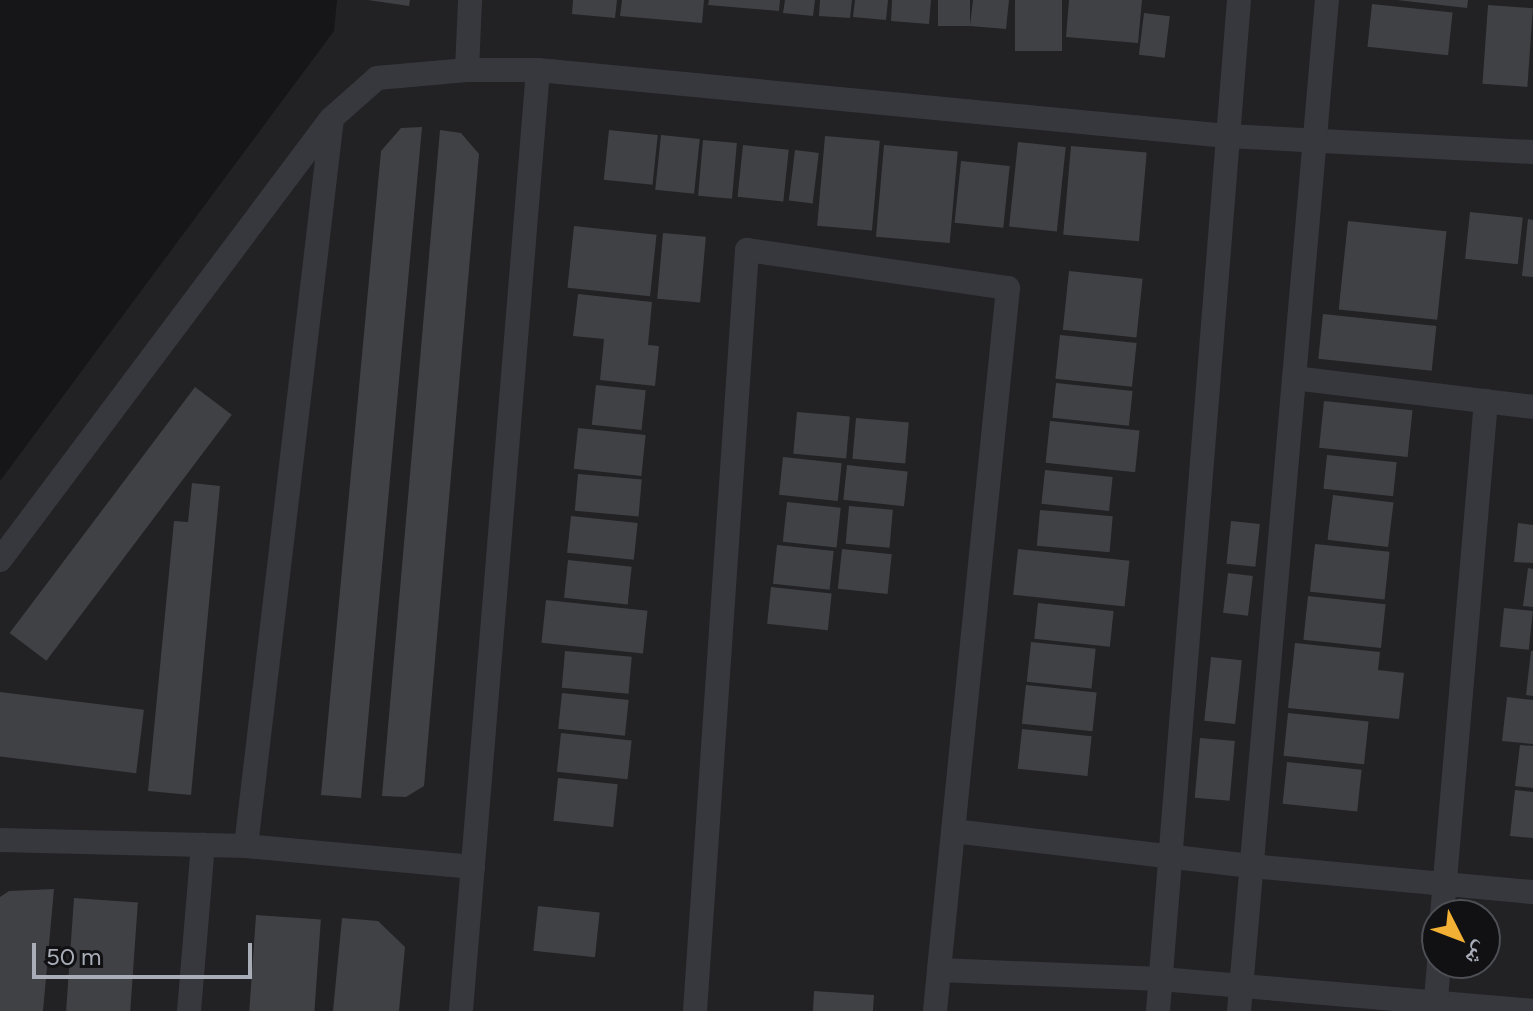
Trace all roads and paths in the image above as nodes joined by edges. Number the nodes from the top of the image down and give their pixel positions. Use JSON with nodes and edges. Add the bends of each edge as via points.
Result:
{"nodes":[{"id":1,"x":470,"y":0,"type":"edge"},
{"id":2,"x":1239,"y":0,"type":"edge"},
{"id":3,"x":1327,"y":0,"type":"edge"},
{"id":4,"x":467,"y":70,"type":"junction"},
{"id":5,"x":538,"y":70,"type":"junction"},
{"id":6,"x":332,"y":118,"type":"junction"},
{"id":7,"x":1227,"y":136,"type":"junction"},
{"id":8,"x":1316,"y":138,"type":"junction"},
{"id":9,"x":1533,"y":152,"type":"edge"},
{"id":10,"x":1294,"y":378,"type":"junction"},
{"id":11,"x":1486,"y":401,"type":"junction"},
{"id":12,"x":1533,"y":407,"type":"edge"},
{"id":13,"x":0,"y":560,"type":"edge"},
{"id":14,"x":953,"y":831,"type":"junction"},
{"id":15,"x":0,"y":840,"type":"edge"},
{"id":16,"x":203,"y":845,"type":"junction"},
{"id":17,"x":246,"y":846,"type":"junction"},
{"id":18,"x":1170,"y":856,"type":"junction"},
{"id":19,"x":1251,"y":866,"type":"junction"},
{"id":20,"x":473,"y":867,"type":"junction"},
{"id":21,"x":1445,"y":884,"type":"junction"},
{"id":22,"x":1533,"y":892,"type":"edge"},
{"id":23,"x":1444,"y":899,"type":"edge"},
{"id":24,"x":939,"y":970,"type":"junction"},
{"id":25,"x":1161,"y":979,"type":"junction"},
{"id":26,"x":1438,"y":979,"type":"edge"},
{"id":27,"x":1241,"y":986,"type":"junction"},
{"id":28,"x":1435,"y":1007,"type":"edge"},
{"id":29,"x":189,"y":1011,"type":"edge"},
{"id":30,"x":461,"y":1011,"type":"edge"},
{"id":31,"x":695,"y":1011,"type":"edge"},
{"id":32,"x":935,"y":1011,"type":"edge"},
{"id":33,"x":1158,"y":1011,"type":"edge"},
{"id":34,"x":1239,"y":1011,"type":"edge"},
{"id":35,"x":1533,"y":1011,"type":"edge"}],
"edges":[{"from":1,"to":4,"type":"street"},
{"from":2,"to":7,"type":"street"},
{"from":3,"to":8,"type":"street"},
{"from":4,"to":5,"type":"street"},
{"from":4,"to":6,"type":"street","via":[[377,78]]},
{"from":5,"to":7,"type":"street"},
{"from":5,"to":20,"type":"street"},
{"from":6,"to":13,"type":"street"},
{"from":6,"to":17,"type":"street"},
{"from":7,"to":8,"type":"street"},
{"from":7,"to":18,"type":"street"},
{"from":8,"to":9,"type":"street"},
{"from":8,"to":10,"type":"street"},
{"from":10,"to":11,"type":"street"},
{"from":10,"to":19,"type":"street"},
{"from":11,"to":12,"type":"street"},
{"from":11,"to":21,"type":"street"},
{"from":14,"to":18,"type":"street"},
{"from":14,"to":24,"type":"street"},
{"from":14,"to":31,"type":"street","via":[[1008,288],[747,250]]},
{"from":15,"to":16,"type":"street"},
{"from":16,"to":17,"type":"street"},
{"from":16,"to":29,"type":"street"},
{"from":17,"to":20,"type":"street"},
{"from":18,"to":19,"type":"street"},
{"from":18,"to":25,"type":"street"},
{"from":19,"to":21,"type":"street"},
{"from":19,"to":27,"type":"street"},
{"from":20,"to":30,"type":"street"},
{"from":21,"to":22,"type":"street"},
{"from":21,"to":23,"type":"street"},
{"from":24,"to":25,"type":"street"},
{"from":24,"to":32,"type":"street"},
{"from":25,"to":27,"type":"street"},
{"from":25,"to":33,"type":"street"},
{"from":26,"to":28,"type":"street"},
{"from":27,"to":28,"type":"street"},
{"from":27,"to":34,"type":"street"},
{"from":28,"to":35,"type":"street"}]}
